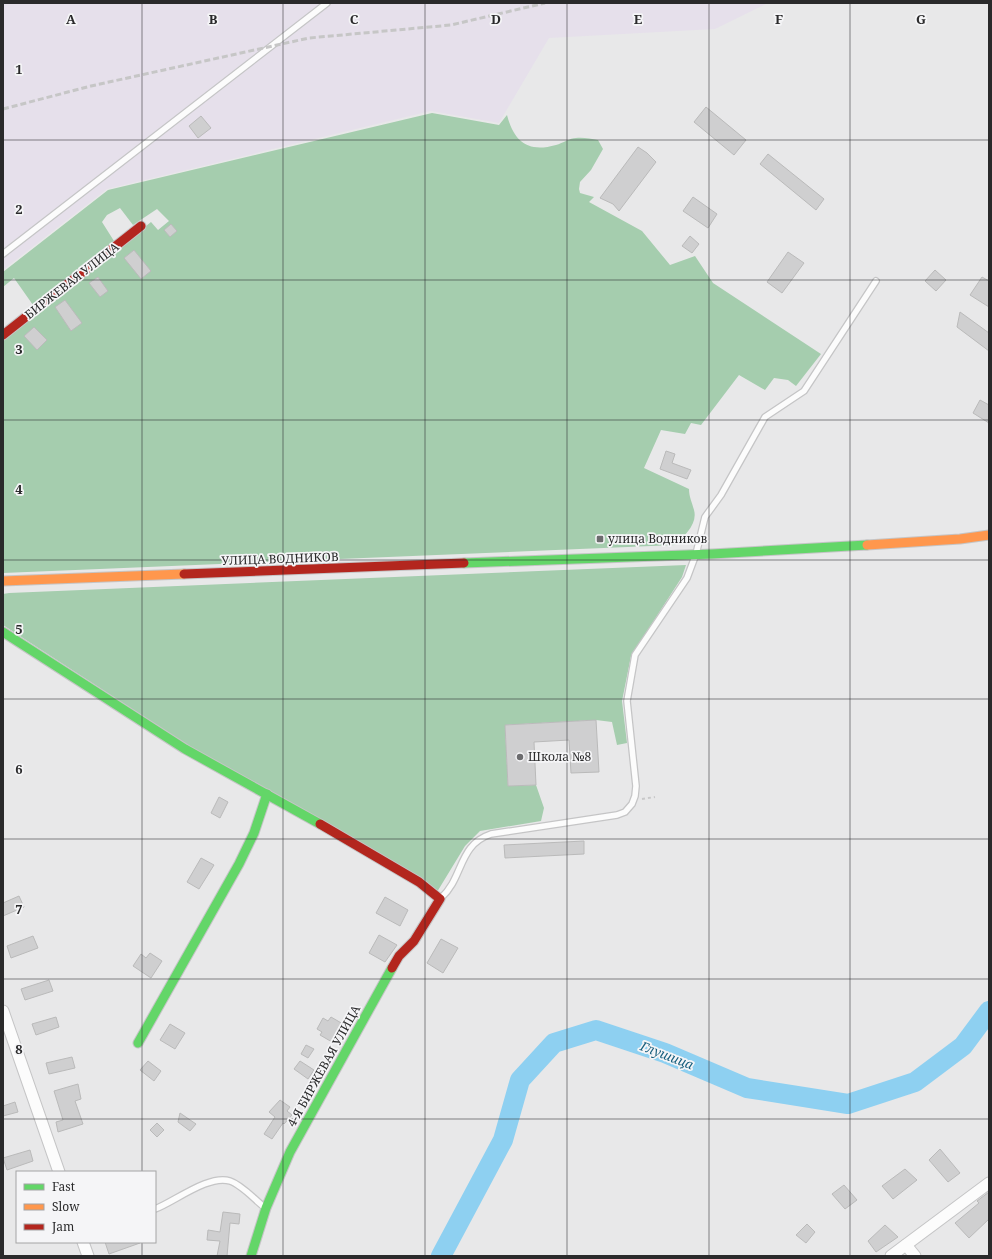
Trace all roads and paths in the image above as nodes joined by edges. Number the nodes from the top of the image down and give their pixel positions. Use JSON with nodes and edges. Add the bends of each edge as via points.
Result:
{"nodes":[{"id":1,"x":327,"y":3,"type":"edge"},
{"id":2,"x":141,"y":226,"type":"dead end"},
{"id":3,"x":3,"y":254,"type":"edge"},
{"id":4,"x":876,"y":281,"type":"dead end"},
{"id":5,"x":3,"y":335,"type":"edge"},
{"id":6,"x":989,"y":535,"type":"edge"},
{"id":7,"x":696,"y":554,"type":"junction"},
{"id":8,"x":3,"y":581,"type":"edge"},
{"id":9,"x":3,"y":632,"type":"edge"},
{"id":10,"x":267,"y":794,"type":"junction"},
{"id":11,"x":655,"y":797,"type":"dead end"},
{"id":12,"x":634,"y":800,"type":"junction"},
{"id":13,"x":440,"y":899,"type":"junction"},
{"id":14,"x":3,"y":1011,"type":"edge"},
{"id":15,"x":138,"y":1043,"type":"dead end"},
{"id":16,"x":59,"y":1171,"type":"edge"},
{"id":17,"x":989,"y":1183,"type":"edge"},
{"id":18,"x":156,"y":1208,"type":"edge"},
{"id":19,"x":266,"y":1208,"type":"junction"},
{"id":20,"x":83,"y":1243,"type":"edge"},
{"id":21,"x":906,"y":1244,"type":"junction"},
{"id":22,"x":88,"y":1256,"type":"edge"},
{"id":23,"x":251,"y":1256,"type":"edge"},
{"id":24,"x":891,"y":1256,"type":"edge"},
{"id":25,"x":915,"y":1256,"type":"edge"}],
"edges":[{"from":1,"to":3,"type":"lane"},
{"from":2,"to":5,"type":"street","name":"БИРЖЕВАЯ УЛИЦА"},
{"from":4,"to":7,"type":"lane","via":[[804,391],[765,417],[721,495],[705,517]]},
{"from":6,"to":7,"type":"street","name":"УЛИЦА ВОДНИКОВ","via":[[960,539]]},
{"from":7,"to":8,"type":"street","name":"УЛИЦА ВОДНИКОВ"},
{"from":7,"to":12,"type":"lane","via":[[687,578],[635,655],[627,702],[636,786]]},
{"from":9,"to":10,"type":"street","via":[[185,749]]},
{"from":10,"to":13,"type":"street","via":[[419,882]]},
{"from":10,"to":15,"type":"street","via":[[254,833],[239,864]]},
{"from":11,"to":12,"type":"path"},
{"from":12,"to":13,"type":"lane","via":[[625,812],[617,815],[491,834],[480,838],[472,844],[449,890]]},
{"from":13,"to":19,"type":"street","name":"4-Я БИРЖЕВАЯ УЛИЦА","via":[[414,941],[399,956],[290,1152]]},
{"from":14,"to":16,"type":"street"},
{"from":17,"to":21,"type":"street"},
{"from":18,"to":19,"type":"lane","via":[[200,1186],[224,1180],[234,1183]]},
{"from":19,"to":23,"type":"street","name":"4-Я БИРЖЕВАЯ УЛИЦА"},
{"from":20,"to":22,"type":"street"},
{"from":21,"to":24,"type":"street"},
{"from":21,"to":25,"type":"street"}]}
